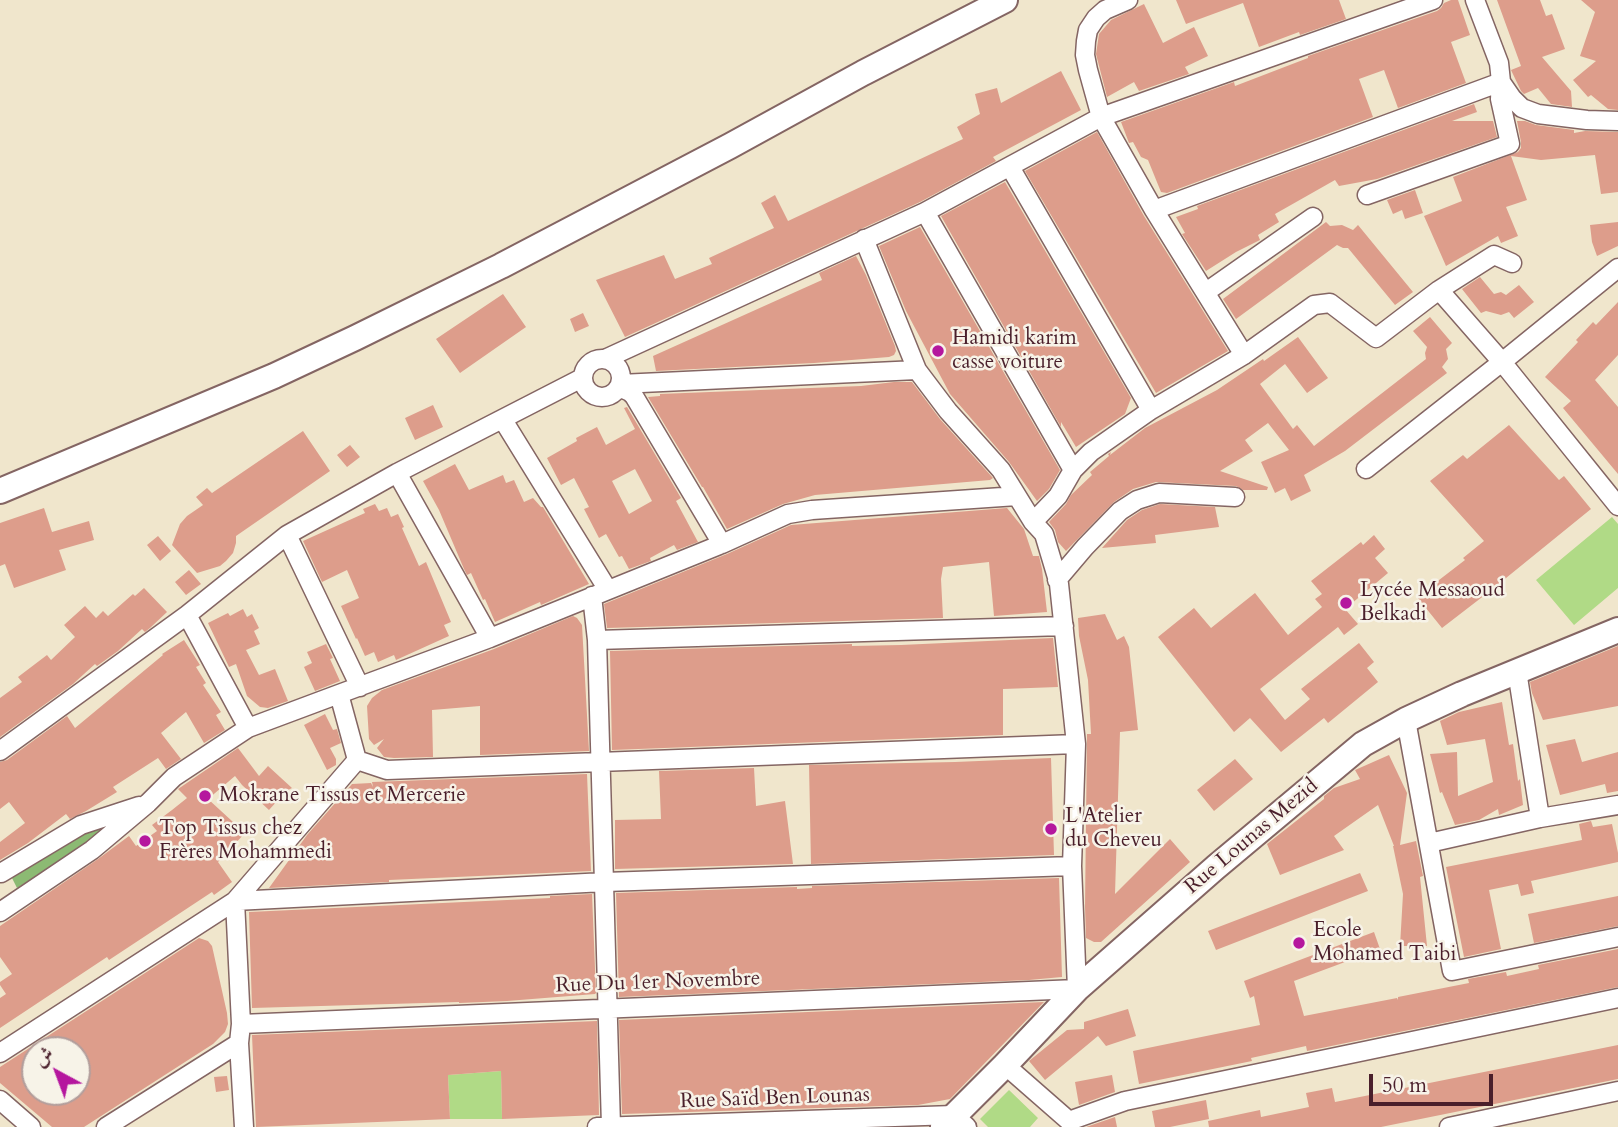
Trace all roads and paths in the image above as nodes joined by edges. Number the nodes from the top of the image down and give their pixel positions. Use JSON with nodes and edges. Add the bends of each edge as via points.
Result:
{"nodes":[{"id":1,"x":1005,"y":0,"type":"edge"},
{"id":2,"x":1128,"y":0,"type":"edge"},
{"id":3,"x":1433,"y":0,"type":"edge"},
{"id":4,"x":1475,"y":0,"type":"edge"},
{"id":5,"x":1501,"y":82,"type":"junction"},
{"id":6,"x":1101,"y":117,"type":"junction"},
{"id":7,"x":1618,"y":121,"type":"edge"},
{"id":8,"x":1010,"y":167,"type":"junction"},
{"id":9,"x":1367,"y":195,"type":"dead end"},
{"id":10,"x":1154,"y":209,"type":"junction"},
{"id":11,"x":925,"y":212,"type":"junction"},
{"id":12,"x":1313,"y":217,"type":"dead end"},
{"id":13,"x":864,"y":239,"type":"junction"},
{"id":14,"x":1513,"y":263,"type":"dead end"},
{"id":15,"x":1618,"y":268,"type":"edge"},
{"id":16,"x":1439,"y":289,"type":"junction"},
{"id":17,"x":1206,"y":292,"type":"junction"},
{"id":18,"x":1244,"y":355,"type":"junction"},
{"id":19,"x":605,"y":359,"type":"junction"},
{"id":20,"x":1502,"y":362,"type":"junction"},
{"id":21,"x":917,"y":370,"type":"junction"},
{"id":22,"x":582,"y":378,"type":"junction"},
{"id":23,"x":620,"y":385,"type":"junction"},
{"id":24,"x":1152,"y":410,"type":"junction"},
{"id":25,"x":503,"y":420,"type":"junction"},
{"id":26,"x":1366,"y":469,"type":"dead end"},
{"id":27,"x":1073,"y":470,"type":"junction"},
{"id":28,"x":397,"y":473,"type":"junction"},
{"id":29,"x":0,"y":491,"type":"edge"},
{"id":30,"x":1017,"y":496,"type":"junction"},
{"id":31,"x":1235,"y":497,"type":"dead end"},
{"id":32,"x":1618,"y":506,"type":"edge"},
{"id":33,"x":1033,"y":522,"type":"junction"},
{"id":34,"x":287,"y":535,"type":"junction"},
{"id":35,"x":722,"y":544,"type":"junction"},
{"id":36,"x":1057,"y":580,"type":"junction"},
{"id":37,"x":600,"y":593,"type":"junction"},
{"id":38,"x":187,"y":615,"type":"junction"},
{"id":39,"x":1064,"y":626,"type":"junction"},
{"id":40,"x":1618,"y":630,"type":"edge"},
{"id":41,"x":489,"y":638,"type":"junction"},
{"id":42,"x":597,"y":640,"type":"junction"},
{"id":43,"x":1517,"y":671,"type":"junction"},
{"id":44,"x":360,"y":687,"type":"junction"},
{"id":45,"x":339,"y":694,"type":"junction"},
{"id":46,"x":1406,"y":720,"type":"junction"},
{"id":47,"x":248,"y":728,"type":"junction"},
{"id":48,"x":1076,"y":744,"type":"junction"},
{"id":49,"x":0,"y":751,"type":"edge"},
{"id":50,"x":357,"y":760,"type":"junction"},
{"id":51,"x":601,"y":761,"type":"junction"},
{"id":52,"x":148,"y":803,"type":"junction"},
{"id":53,"x":1618,"y":805,"type":"edge"},
{"id":54,"x":1540,"y":818,"type":"junction"},
{"id":55,"x":1429,"y":843,"type":"junction"},
{"id":56,"x":1072,"y":866,"type":"junction"},
{"id":57,"x":1,"y":872,"type":"edge"},
{"id":58,"x":605,"y":883,"type":"junction"},
{"id":59,"x":17,"y":900,"type":"junction"},
{"id":60,"x":235,"y":901,"type":"junction"},
{"id":61,"x":0,"y":912,"type":"edge"},
{"id":62,"x":1618,"y":937,"type":"edge"},
{"id":63,"x":1077,"y":989,"type":"junction"},
{"id":64,"x":1618,"y":998,"type":"edge"},
{"id":65,"x":608,"y":1007,"type":"junction"},
{"id":66,"x":240,"y":1024,"type":"junction"},
{"id":67,"x":239,"y":1043,"type":"junction"},
{"id":68,"x":0,"y":1053,"type":"edge"},
{"id":69,"x":1005,"y":1065,"type":"junction"},
{"id":70,"x":1618,"y":1091,"type":"edge"},
{"id":71,"x":0,"y":1100,"type":"edge"},
{"id":72,"x":955,"y":1123,"type":"edge"},
{"id":73,"x":611,"y":1126,"type":"edge"},
{"id":74,"x":31,"y":1127,"type":"edge"},
{"id":75,"x":106,"y":1127,"type":"edge"},
{"id":76,"x":244,"y":1127,"type":"edge"},
{"id":77,"x":597,"y":1127,"type":"edge"},
{"id":78,"x":635,"y":1127,"type":"edge"},
{"id":79,"x":1449,"y":1127,"type":"edge"}],
"edges":[{"from":1,"to":29,"type":"main road","via":[[464,285],[274,376]]},
{"from":2,"to":6,"type":"street","via":[[1105,10],[1088,30],[1085,55]]},
{"from":3,"to":6,"type":"street"},
{"from":4,"to":5,"type":"street","via":[[1499,63]]},
{"from":5,"to":7,"type":"street","via":[[1522,108],[1538,114]]},
{"from":5,"to":9,"type":"street","via":[[1510,144]]},
{"from":5,"to":10,"type":"street"},
{"from":6,"to":8,"type":"street"},
{"from":6,"to":10,"type":"street"},
{"from":8,"to":11,"type":"street"},
{"from":8,"to":24,"type":"street"},
{"from":10,"to":17,"type":"street"},
{"from":11,"to":13,"type":"street"},
{"from":11,"to":27,"type":"street"},
{"from":12,"to":17,"type":"street"},
{"from":13,"to":19,"type":"street"},
{"from":13,"to":21,"type":"street"},
{"from":14,"to":16,"type":"street","via":[[1494,254]]},
{"from":15,"to":20,"type":"street"},
{"from":16,"to":18,"type":"street","via":[[1376,338],[1329,303],[1314,305]]},
{"from":16,"to":20,"type":"street"},
{"from":17,"to":18,"type":"street"},
{"from":18,"to":24,"type":"street"},
{"from":19,"to":22,"type":"street","via":[[592,361]]},
{"from":19,"to":23,"type":"street","via":[[618,368]]},
{"from":20,"to":26,"type":"street"},
{"from":20,"to":32,"type":"street"},
{"from":21,"to":23,"type":"street"},
{"from":21,"to":30,"type":"street","via":[[1001,470]]},
{"from":22,"to":23,"type":"street","via":[[587,391],[601,398],[615,393]]},
{"from":22,"to":25,"type":"street"},
{"from":23,"to":35,"type":"street","via":[[634,396]]},
{"from":24,"to":27,"type":"street"},
{"from":25,"to":28,"type":"street"},
{"from":25,"to":37,"type":"street"},
{"from":27,"to":33,"type":"street","via":[[1058,496]]},
{"from":28,"to":34,"type":"street"},
{"from":28,"to":41,"type":"street"},
{"from":30,"to":33,"type":"street"},
{"from":30,"to":35,"type":"street","via":[[812,510],[788,514]]},
{"from":31,"to":36,"type":"street","via":[[1159,493],[1137,500],[1120,511]]},
{"from":33,"to":36,"type":"street","via":[[1044,534]]},
{"from":34,"to":38,"type":"street"},
{"from":34,"to":44,"type":"street"},
{"from":35,"to":37,"type":"street"},
{"from":36,"to":39,"type":"street"},
{"from":37,"to":41,"type":"street"},
{"from":37,"to":42,"type":"street"},
{"from":38,"to":47,"type":"street"},
{"from":38,"to":49,"type":"street"},
{"from":39,"to":42,"type":"street"},
{"from":39,"to":48,"type":"street"},
{"from":40,"to":43,"type":"main road","name":"Rue Lounas Mezid"},
{"from":41,"to":44,"type":"street"},
{"from":42,"to":51,"type":"street"},
{"from":43,"to":46,"type":"main road","name":"Rue Lounas Mezid"},
{"from":43,"to":54,"type":"street"},
{"from":44,"to":45,"type":"street"},
{"from":45,"to":47,"type":"street"},
{"from":45,"to":50,"type":"street"},
{"from":46,"to":55,"type":"street"},
{"from":46,"to":63,"type":"main road","name":"Rue Lounas Mezid","via":[[1363,744]]},
{"from":47,"to":52,"type":"street","via":[[174,777]]},
{"from":48,"to":51,"type":"street"},
{"from":48,"to":56,"type":"street"},
{"from":50,"to":51,"type":"street","via":[[387,770]]},
{"from":50,"to":60,"type":"street"},
{"from":51,"to":58,"type":"street"},
{"from":52,"to":57,"type":"street","via":[[81,825]]},
{"from":52,"to":59,"type":"street","via":[[92,850]]},
{"from":53,"to":54,"type":"street"},
{"from":54,"to":55,"type":"street"},
{"from":55,"to":62,"type":"street","via":[[1452,971]]},
{"from":56,"to":58,"type":"street"},
{"from":56,"to":63,"type":"street"},
{"from":57,"to":59,"type":"street"},
{"from":58,"to":60,"type":"street"},
{"from":58,"to":65,"type":"street"},
{"from":59,"to":61,"type":"street"},
{"from":60,"to":66,"type":"street"},
{"from":60,"to":68,"type":"street"},
{"from":63,"to":65,"type":"street","name":"Rue Du 1er Novembre"},
{"from":63,"to":69,"type":"main road","name":"Rue Lounas Mezid"},
{"from":64,"to":69,"type":"street","via":[[1125,1101],[1069,1121]]},
{"from":65,"to":66,"type":"street","name":"Rue Du 1er Novembre"},
{"from":65,"to":73,"type":"street"},
{"from":66,"to":67,"type":"street"},
{"from":67,"to":75,"type":"street"},
{"from":67,"to":76,"type":"street"},
{"from":69,"to":72,"type":"main road","name":"Rue Lounas Mezid"},
{"from":70,"to":79,"type":"street"},
{"from":71,"to":74,"type":"street"},
{"from":72,"to":78,"type":"street","name":"Rue Saïd Ben Lounas"},
{"from":73,"to":77,"type":"street","name":"Rue Saïd Ben Lounas"},
{"from":73,"to":78,"type":"street","name":"Rue Saïd Ben Lounas"}]}
